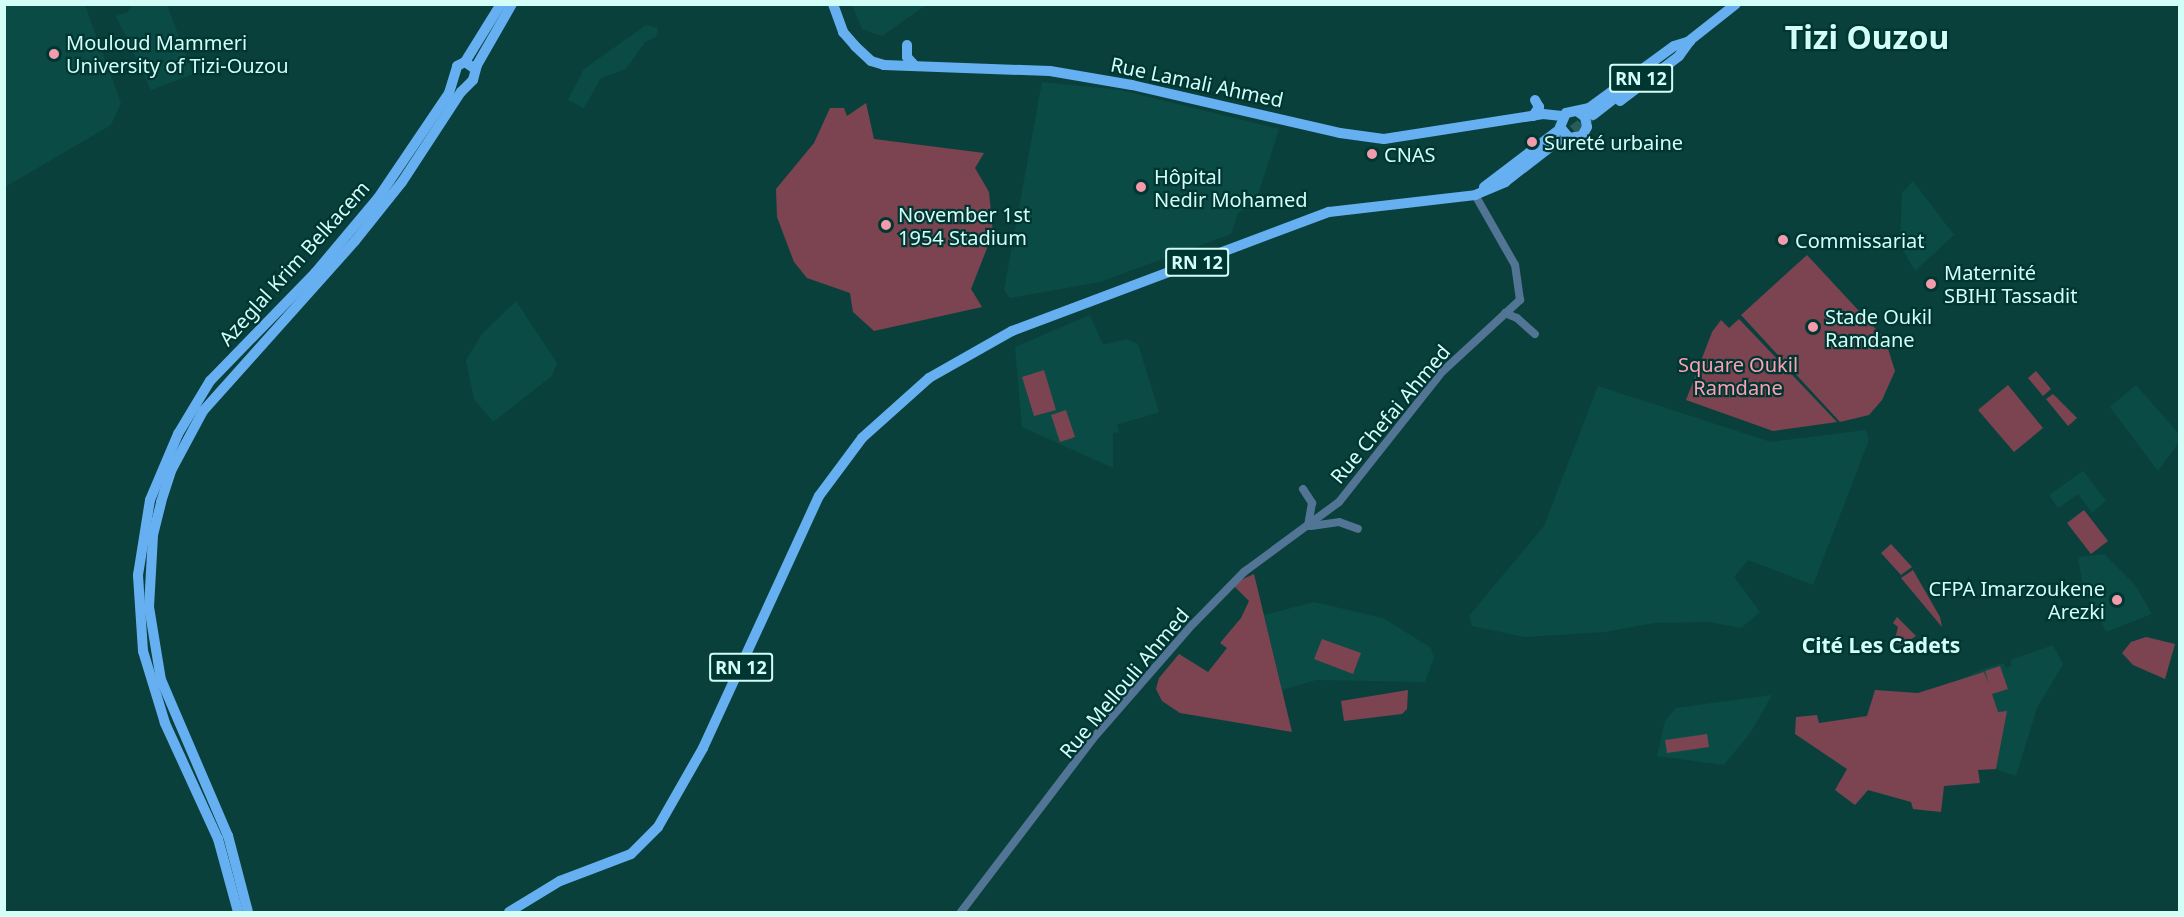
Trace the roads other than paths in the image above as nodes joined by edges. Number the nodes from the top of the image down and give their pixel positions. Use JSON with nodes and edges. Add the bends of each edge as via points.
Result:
{"nodes":[{"id":1,"x":501,"y":4,"type":"edge"},
{"id":2,"x":512,"y":4,"type":"edge"},
{"id":3,"x":833,"y":4,"type":"edge"},
{"id":4,"x":1736,"y":4,"type":"edge"},
{"id":5,"x":1690,"y":41,"type":"junction"},
{"id":6,"x":907,"y":45,"type":"dead end"},
{"id":7,"x":465,"y":62,"type":"junction"},
{"id":8,"x":915,"y":66,"type":"junction"},
{"id":9,"x":475,"y":69,"type":"junction"},
{"id":10,"x":455,"y":78,"type":"junction"},
{"id":11,"x":467,"y":84,"type":"junction"},
{"id":12,"x":1535,"y":100,"type":"dead end"},
{"id":13,"x":1577,"y":111,"type":"junction"},
{"id":14,"x":1593,"y":115,"type":"tunnel mouth"},
{"id":15,"x":1533,"y":116,"type":"junction"},
{"id":16,"x":1514,"y":120,"type":"junction"},
{"id":17,"x":1561,"y":124,"type":"junction"},
{"id":18,"x":1587,"y":127,"type":"junction"},
{"id":19,"x":1573,"y":138,"type":"junction"},
{"id":20,"x":1558,"y":141,"type":"tunnel mouth"},
{"id":21,"x":1475,"y":195,"type":"junction"},
{"id":22,"x":1504,"y":313,"type":"junction"},
{"id":23,"x":1535,"y":334,"type":"dead end"},
{"id":24,"x":216,"y":386,"type":"junction"},
{"id":25,"x":1303,"y":489,"type":"dead end"},
{"id":26,"x":1339,"y":502,"type":"joint"},
{"id":27,"x":1308,"y":527,"type":"junction"},
{"id":28,"x":1358,"y":529,"type":"dead end"},
{"id":29,"x":238,"y":912,"type":"edge"},
{"id":30,"x":248,"y":912,"type":"edge"},
{"id":31,"x":509,"y":912,"type":"edge"},
{"id":32,"x":961,"y":912,"type":"edge"}],
"edges":[{"from":1,"to":7,"type":"main road"},
{"from":2,"to":9,"type":"main road"},
{"from":3,"to":8,"type":"main road","name":"Rue Lamali Ahmed","via":[[843,32],[871,61]]},
{"from":4,"to":5,"type":"main road","number":"RN 12"},
{"from":5,"to":13,"type":"main road","number":"RN 12","via":[[1674,46],[1592,106]]},
{"from":5,"to":14,"type":"main road","number":"RN 12"},
{"from":5,"to":18,"type":"main road","number":"RN 12","via":[[1679,56]]},
{"from":6,"to":8,"type":"main road","via":[[907,57]]},
{"from":7,"to":9,"type":"main road"},
{"from":7,"to":10,"type":"main road","via":[[457,66]]},
{"from":8,"to":16,"type":"main road","name":"Rue Lamali Ahmed","via":[[1050,71],[1384,139]]},
{"from":9,"to":11,"type":"main road","via":[[473,80]]},
{"from":10,"to":11,"type":"main road"},
{"from":10,"to":24,"type":"main road","name":"Azeglal Krim Belkacem","via":[[378,198]]},
{"from":11,"to":24,"type":"main road","via":[[378,214]]},
{"from":12,"to":15,"type":"main road","via":[[1539,107]]},
{"from":13,"to":17,"type":"main road"},
{"from":13,"to":18,"type":"main road","via":[[1585,117]]},
{"from":15,"to":16,"type":"main road","name":"Rue Lamali Ahmed"},
{"from":15,"to":17,"type":"main road","name":"Rue Lamali Ahmed"},
{"from":16,"to":17,"type":"main road","name":"Rue Lamali Ahmed","via":[[1548,119]]},
{"from":17,"to":19,"type":"main road"},
{"from":17,"to":21,"type":"main road"},
{"from":18,"to":19,"type":"main road","via":[[1582,136]]},
{"from":19,"to":21,"type":"main road","number":"RN 12","via":[[1497,192]]},
{"from":20,"to":21,"type":"main road","number":"RN 12","via":[[1504,182]]},
{"from":21,"to":22,"type":"street","name":"Rue Chefai Ahmed","via":[[1515,265],[1520,300]]},
{"from":21,"to":31,"type":"main road","number":"RN 12","via":[[1329,212],[1012,331],[933,376],[862,438],[819,496],[703,748],[657,827],[631,854],[560,881]]},
{"from":22,"to":23,"type":"street","via":[[1520,320]]},
{"from":22,"to":26,"type":"street","name":"Rue Chefai Ahmed","via":[[1443,371]]},
{"from":24,"to":29,"type":"main road","via":[[178,435],[150,500],[138,575],[139,619],[152,688],[207,808]]},
{"from":24,"to":30,"type":"main road","via":[[196,421],[161,502],[153,535],[149,607],[169,705],[228,836]]},
{"from":25,"to":27,"type":"street","via":[[1312,503]]},
{"from":26,"to":27,"type":"street","name":"Rue Mellouli Ahmed"},
{"from":27,"to":28,"type":"street","via":[[1339,522]]},
{"from":27,"to":32,"type":"street","name":"Rue Mellouli Ahmed","via":[[1244,572],[1193,624],[1096,735]]}]}
